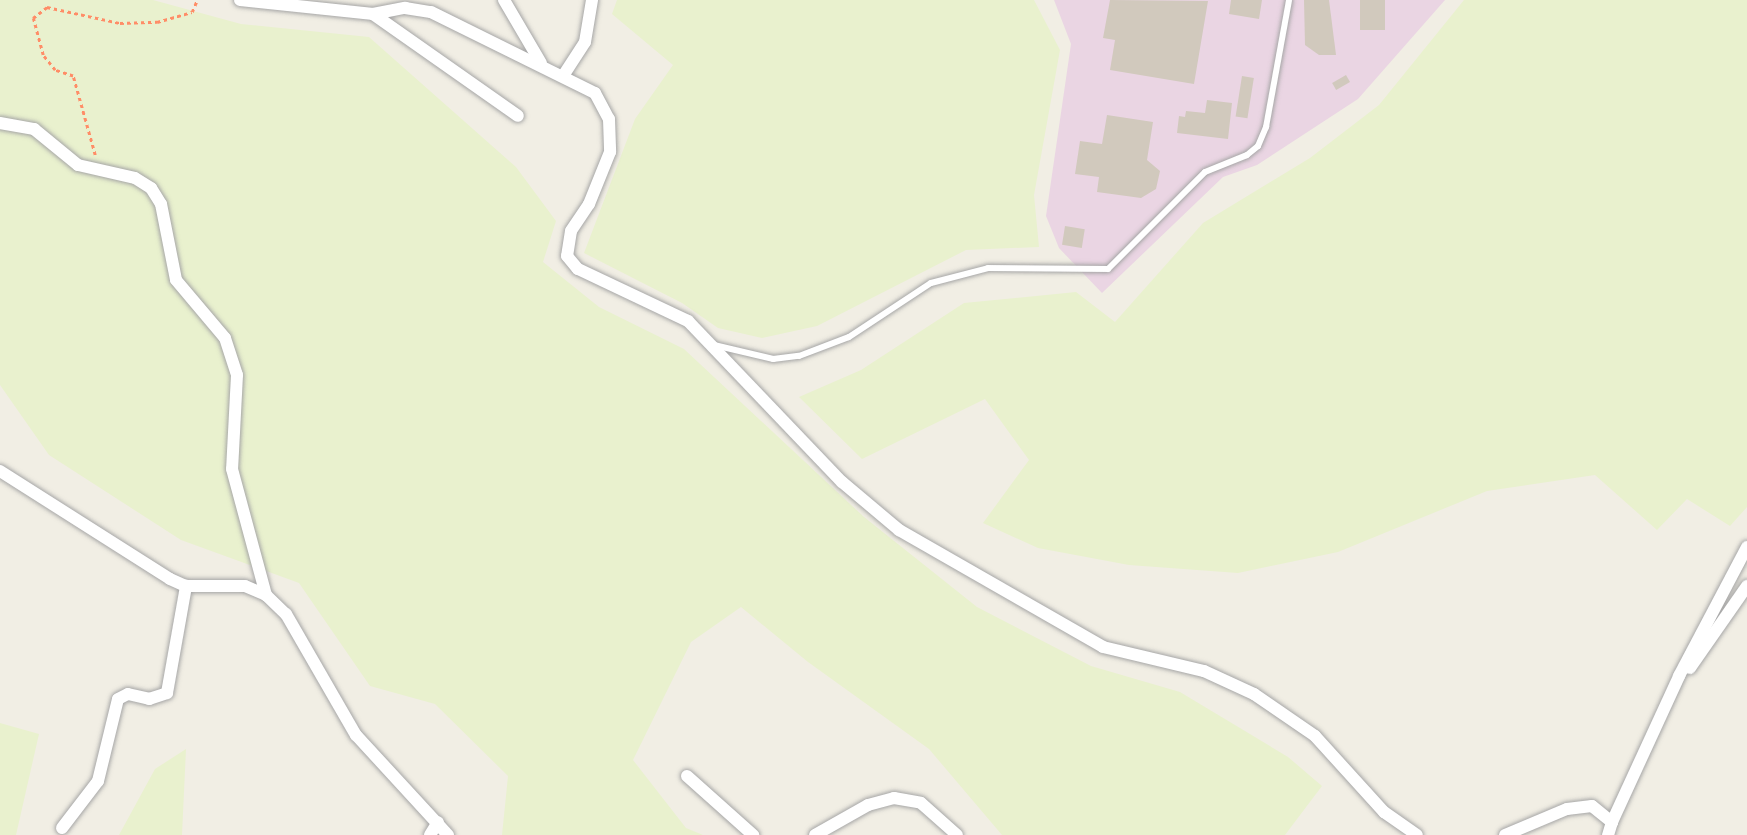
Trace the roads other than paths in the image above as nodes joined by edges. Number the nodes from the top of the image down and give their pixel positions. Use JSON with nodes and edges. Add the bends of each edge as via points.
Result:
{"nodes":[{"id":1,"x":240,"y":0,"type":"edge"},
{"id":2,"x":504,"y":0,"type":"edge"},
{"id":3,"x":592,"y":0,"type":"edge"},
{"id":4,"x":1289,"y":0,"type":"edge"},
{"id":5,"x":373,"y":14,"type":"junction"},
{"id":6,"x":542,"y":64,"type":"junction"},
{"id":7,"x":563,"y":76,"type":"junction"},
{"id":8,"x":518,"y":116,"type":"dead end"},
{"id":9,"x":0,"y":123,"type":"edge"},
{"id":10,"x":712,"y":345,"type":"junction"},
{"id":11,"x":0,"y":471,"type":"edge"},
{"id":12,"x":1747,"y":548,"type":"edge"},
{"id":13,"x":186,"y":586,"type":"junction"},
{"id":14,"x":1747,"y":586,"type":"edge"},
{"id":15,"x":267,"y":595,"type":"junction"},
{"id":16,"x":1673,"y":690,"type":"junction"},
{"id":17,"x":687,"y":776,"type":"dead end"},
{"id":18,"x":1612,"y":821,"type":"junction"},
{"id":19,"x":438,"y":822,"type":"junction"},
{"id":20,"x":62,"y":828,"type":"dead end"},
{"id":21,"x":430,"y":835,"type":"edge"},
{"id":22,"x":448,"y":835,"type":"edge"},
{"id":23,"x":753,"y":835,"type":"edge"},
{"id":24,"x":816,"y":835,"type":"edge"},
{"id":25,"x":957,"y":835,"type":"edge"},
{"id":26,"x":1417,"y":835,"type":"edge"},
{"id":27,"x":1505,"y":835,"type":"edge"},
{"id":28,"x":1608,"y":835,"type":"edge"}],
"edges":[{"from":1,"to":5,"type":"street"},
{"from":2,"to":6,"type":"street"},
{"from":3,"to":7,"type":"street","via":[[585,42]]},
{"from":4,"to":10,"type":"lane","via":[[1266,127],[1258,146],[1205,172],[1108,269],[988,268],[931,283],[849,337],[799,356],[773,359]]},
{"from":5,"to":6,"type":"street","via":[[404,8],[431,12]]},
{"from":5,"to":8,"type":"street"},
{"from":6,"to":7,"type":"street"},
{"from":7,"to":10,"type":"street","via":[[595,93],[609,119],[610,152],[589,204],[571,231],[567,256],[578,269],[688,321]]},
{"from":9,"to":15,"type":"street","via":[[34,129],[78,165],[135,178],[151,188],[161,204],[176,280],[225,338],[238,393],[232,469]]},
{"from":10,"to":26,"type":"street","via":[[842,482],[899,530],[1103,647],[1204,671],[1254,694],[1315,736],[1384,812]]},
{"from":11,"to":13,"type":"street"},
{"from":12,"to":16,"type":"street"},
{"from":13,"to":15,"type":"street","via":[[246,586]]},
{"from":13,"to":20,"type":"street","via":[[167,693],[149,699],[128,694],[118,699],[98,781]]},
{"from":14,"to":16,"type":"street"},
{"from":15,"to":19,"type":"street","via":[[286,614],[356,735]]},
{"from":16,"to":18,"type":"street"},
{"from":17,"to":23,"type":"street"},
{"from":18,"to":27,"type":"street","via":[[1592,806],[1567,809]]},
{"from":18,"to":28,"type":"street"},
{"from":19,"to":21,"type":"street"},
{"from":19,"to":22,"type":"street"},
{"from":24,"to":25,"type":"street","via":[[894,797],[921,803]]}]}
